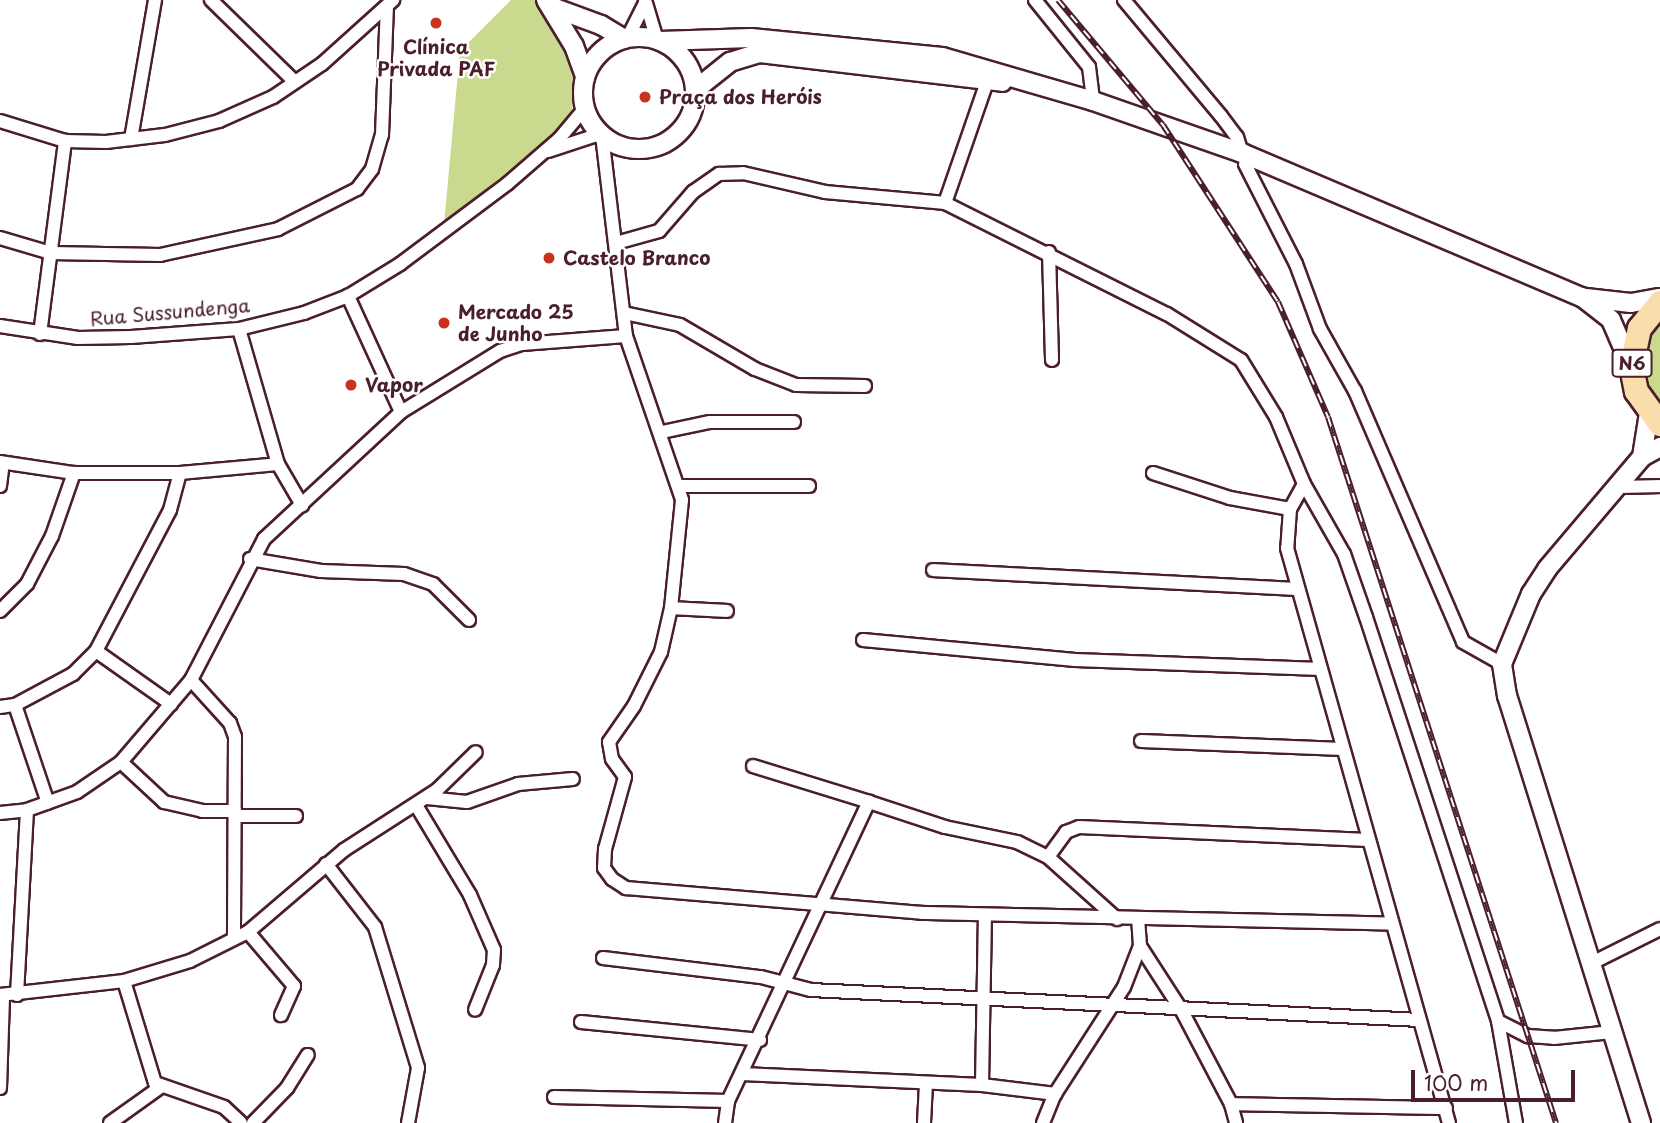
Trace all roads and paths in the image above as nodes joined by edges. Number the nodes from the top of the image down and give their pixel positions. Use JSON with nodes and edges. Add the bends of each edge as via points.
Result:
{"nodes":[{"id":1,"x":155,"y":0,"type":"edge"},
{"id":2,"x":211,"y":0,"type":"edge"},
{"id":3,"x":1035,"y":0,"type":"edge"},
{"id":4,"x":1124,"y":0,"type":"edge"},
{"id":5,"x":645,"y":1,"type":"edge"},
{"id":6,"x":390,"y":4,"type":"edge"},
{"id":7,"x":549,"y":4,"type":"edge"},
{"id":8,"x":625,"y":39,"type":"junction"},
{"id":9,"x":658,"y":41,"type":"junction"},
{"id":10,"x":585,"y":77,"type":"junction"},
{"id":11,"x":988,"y":79,"type":"junction"},
{"id":12,"x":295,"y":82,"type":"junction"},
{"id":13,"x":695,"y":90,"type":"junction"},
{"id":14,"x":1093,"y":101,"type":"junction"},
{"id":15,"x":585,"y":108,"type":"junction"},
{"id":16,"x":0,"y":121,"type":"edge"},
{"id":17,"x":601,"y":134,"type":"junction"},
{"id":18,"x":131,"y":139,"type":"junction"},
{"id":19,"x":65,"y":141,"type":"junction"},
{"id":20,"x":544,"y":152,"type":"junction"},
{"id":21,"x":1243,"y":158,"type":"junction"},
{"id":22,"x":945,"y":203,"type":"junction"},
{"id":23,"x":0,"y":238,"type":"edge"},
{"id":24,"x":616,"y":243,"type":"junction"},
{"id":25,"x":1049,"y":252,"type":"junction"},
{"id":26,"x":51,"y":253,"type":"junction"},
{"id":27,"x":348,"y":296,"type":"junction"},
{"id":28,"x":1582,"y":297,"type":"junction"},
{"id":29,"x":1660,"y":300,"type":"edge"},
{"id":30,"x":624,"y":313,"type":"junction"},
{"id":31,"x":0,"y":326,"type":"edge"},
{"id":32,"x":239,"y":329,"type":"junction"},
{"id":33,"x":40,"y":334,"type":"junction"},
{"id":34,"x":626,"y":337,"type":"junction"},
{"id":35,"x":1052,"y":360,"type":"dead end"},
{"id":36,"x":1631,"y":366,"type":"junction"},
{"id":37,"x":865,"y":386,"type":"dead end"},
{"id":38,"x":401,"y":412,"type":"junction"},
{"id":39,"x":1654,"y":418,"type":"edge"},
{"id":40,"x":794,"y":422,"type":"dead end"},
{"id":41,"x":662,"y":432,"type":"junction"},
{"id":42,"x":1660,"y":447,"type":"edge"},
{"id":43,"x":1642,"y":457,"type":"junction"},
{"id":44,"x":2,"y":462,"type":"edge"},
{"id":45,"x":278,"y":464,"type":"junction"},
{"id":46,"x":74,"y":473,"type":"junction"},
{"id":47,"x":180,"y":473,"type":"junction"},
{"id":48,"x":1153,"y":473,"type":"dead end"},
{"id":49,"x":1304,"y":484,"type":"junction"},
{"id":50,"x":0,"y":486,"type":"edge"},
{"id":51,"x":678,"y":486,"type":"junction"},
{"id":52,"x":809,"y":486,"type":"dead end"},
{"id":53,"x":1660,"y":486,"type":"edge"},
{"id":54,"x":1616,"y":487,"type":"junction"},
{"id":55,"x":302,"y":505,"type":"junction"},
{"id":56,"x":1290,"y":509,"type":"junction"},
{"id":57,"x":250,"y":559,"type":"junction"},
{"id":58,"x":933,"y":570,"type":"dead end"},
{"id":59,"x":1296,"y":589,"type":"junction"},
{"id":60,"x":671,"y":608,"type":"junction"},
{"id":61,"x":0,"y":611,"type":"edge"},
{"id":62,"x":727,"y":611,"type":"dead end"},
{"id":63,"x":469,"y":620,"type":"dead end"},
{"id":64,"x":863,"y":640,"type":"dead end"},
{"id":65,"x":96,"y":651,"type":"junction"},
{"id":66,"x":1502,"y":664,"type":"junction"},
{"id":67,"x":1321,"y":670,"type":"junction"},
{"id":68,"x":191,"y":680,"type":"junction"},
{"id":69,"x":172,"y":704,"type":"junction"},
{"id":70,"x":15,"y":705,"type":"junction"},
{"id":71,"x":0,"y":707,"type":"edge"},
{"id":72,"x":1141,"y":741,"type":"dead end"},
{"id":73,"x":1343,"y":749,"type":"junction"},
{"id":74,"x":476,"y":752,"type":"dead end"},
{"id":75,"x":121,"y":762,"type":"junction"},
{"id":76,"x":753,"y":766,"type":"dead end"},
{"id":77,"x":573,"y":779,"type":"dead end"},
{"id":78,"x":421,"y":802,"type":"junction"},
{"id":79,"x":869,"y":802,"type":"junction"},
{"id":80,"x":48,"y":803,"type":"junction"},
{"id":81,"x":27,"y":810,"type":"junction"},
{"id":82,"x":0,"y":813,"type":"edge"},
{"id":83,"x":235,"y":813,"type":"junction"},
{"id":84,"x":296,"y":817,"type":"dead end"},
{"id":85,"x":1368,"y":840,"type":"junction"},
{"id":86,"x":1048,"y":857,"type":"junction"},
{"id":87,"x":326,"y":864,"type":"junction"},
{"id":88,"x":821,"y":903,"type":"junction"},
{"id":89,"x":985,"y":915,"type":"junction"},
{"id":90,"x":1117,"y":919,"type":"junction"},
{"id":91,"x":1138,"y":920,"type":"junction"},
{"id":92,"x":1392,"y":923,"type":"junction"},
{"id":93,"x":1660,"y":929,"type":"edge"},
{"id":94,"x":247,"y":932,"type":"junction"},
{"id":95,"x":234,"y":938,"type":"junction"},
{"id":96,"x":1140,"y":946,"type":"junction"},
{"id":97,"x":603,"y":958,"type":"dead end"},
{"id":98,"x":1590,"y":964,"type":"junction"},
{"id":99,"x":124,"y":981,"type":"junction"},
{"id":100,"x":787,"y":983,"type":"junction"},
{"id":101,"x":17,"y":995,"type":"junction"},
{"id":102,"x":1,"y":996,"type":"edge"},
{"id":103,"x":986,"y":1000,"type":"junction"},
{"id":104,"x":1111,"y":1007,"type":"junction"},
{"id":105,"x":475,"y":1010,"type":"dead end"},
{"id":106,"x":1182,"y":1011,"type":"junction"},
{"id":107,"x":281,"y":1015,"type":"dead end"},
{"id":108,"x":1419,"y":1020,"type":"junction"},
{"id":109,"x":1498,"y":1021,"type":"junction"},
{"id":110,"x":581,"y":1022,"type":"dead end"},
{"id":111,"x":1612,"y":1032,"type":"junction"},
{"id":112,"x":760,"y":1040,"type":"junction"},
{"id":113,"x":308,"y":1055,"type":"dead end"},
{"id":114,"x":742,"y":1074,"type":"junction"},
{"id":115,"x":926,"y":1083,"type":"junction"},
{"id":116,"x":982,"y":1085,"type":"junction"},
{"id":117,"x":0,"y":1088,"type":"edge"},
{"id":118,"x":159,"y":1088,"type":"junction"},
{"id":119,"x":1055,"y":1094,"type":"junction"},
{"id":120,"x":554,"y":1097,"type":"dead end"},
{"id":121,"x":728,"y":1101,"type":"junction"},
{"id":122,"x":1231,"y":1104,"type":"junction"},
{"id":123,"x":1446,"y":1108,"type":"junction"},
{"id":124,"x":1232,"y":1121,"type":"edge"},
{"id":125,"x":110,"y":1123,"type":"edge"},
{"id":126,"x":241,"y":1123,"type":"edge"},
{"id":127,"x":253,"y":1123,"type":"edge"},
{"id":128,"x":408,"y":1123,"type":"edge"},
{"id":129,"x":725,"y":1123,"type":"edge"},
{"id":130,"x":925,"y":1123,"type":"edge"},
{"id":131,"x":1042,"y":1123,"type":"edge"},
{"id":132,"x":1449,"y":1123,"type":"edge"},
{"id":133,"x":1516,"y":1123,"type":"edge"},
{"id":134,"x":1641,"y":1123,"type":"edge"}],
"edges":[{"from":1,"to":18,"type":"street"},
{"from":2,"to":12,"type":"street"},
{"from":3,"to":14,"type":"street","via":[[1089,67]]},
{"from":4,"to":21,"type":"street","via":[[1229,127]]},
{"from":5,"to":8,"type":"street"},
{"from":5,"to":9,"type":"street"},
{"from":6,"to":12,"type":"street"},
{"from":6,"to":26,"type":"street","via":[[382,135],[372,169],[357,189],[278,229],[212,246],[160,255]]},
{"from":7,"to":8,"type":"street"},
{"from":7,"to":10,"type":"street"},
{"from":8,"to":9,"type":"street"},
{"from":8,"to":10,"type":"street","via":[[607,47]]},
{"from":9,"to":13,"type":"street","via":[[680,56]]},
{"from":9,"to":14,"type":"street","via":[[751,38],[942,57]]},
{"from":10,"to":15,"type":"street"},
{"from":11,"to":13,"type":"street","via":[[760,53],[730,62]]},
{"from":11,"to":21,"type":"street"},
{"from":11,"to":22,"type":"street"},
{"from":12,"to":18,"type":"street","via":[[219,121]]},
{"from":13,"to":17,"type":"street","via":[[685,125],[655,147],[628,147]]},
{"from":14,"to":21,"type":"street"},
{"from":15,"to":17,"type":"street"},
{"from":15,"to":20,"type":"street","name":"Rua Sussundenga"},
{"from":16,"to":19,"type":"street"},
{"from":17,"to":20,"type":"street","name":"Rua Sussundenga"},
{"from":17,"to":24,"type":"street"},
{"from":18,"to":19,"type":"street"},
{"from":19,"to":26,"type":"street"},
{"from":20,"to":27,"type":"street","name":"Rua Sussundenga","via":[[400,264]]},
{"from":21,"to":28,"type":"street"},
{"from":21,"to":66,"type":"street","via":[[1383,452],[1454,625],[1471,650]]},
{"from":22,"to":24,"type":"street","via":[[825,192],[743,173],[719,174],[692,192],[659,231]]},
{"from":22,"to":25,"type":"street"},
{"from":23,"to":26,"type":"street"},
{"from":24,"to":30,"type":"street"},
{"from":25,"to":35,"type":"street"},
{"from":25,"to":49,"type":"street","via":[[1167,314],[1241,360],[1276,417]]},
{"from":26,"to":33,"type":"street"},
{"from":27,"to":32,"type":"street","name":"Rua Sussundenga"},
{"from":27,"to":38,"type":"street"},
{"from":28,"to":29,"type":"street","via":[[1631,303]]},
{"from":28,"to":36,"type":"street","via":[[1611,320]]},
{"from":29,"to":36,"type":"highway","number":"N6","via":[[1639,328]]},
{"from":30,"to":34,"type":"street"},
{"from":30,"to":37,"type":"street","via":[[680,325],[755,369],[796,385]]},
{"from":31,"to":33,"type":"street","name":"Rua Sussundenga"},
{"from":32,"to":33,"type":"street","name":"Rua Sussundenga","via":[[131,338]]},
{"from":32,"to":45,"type":"street"},
{"from":34,"to":38,"type":"street","via":[[522,344],[500,351]]},
{"from":34,"to":41,"type":"street"},
{"from":36,"to":39,"type":"highway","number":"N6","via":[[1636,391]]},
{"from":38,"to":55,"type":"street"},
{"from":39,"to":43,"type":"street"},
{"from":40,"to":41,"type":"street","via":[[710,422]]},
{"from":41,"to":51,"type":"street"},
{"from":42,"to":43,"type":"street"},
{"from":43,"to":54,"type":"street"},
{"from":44,"to":46,"type":"street"},
{"from":44,"to":50,"type":"street"},
{"from":45,"to":47,"type":"street"},
{"from":45,"to":55,"type":"street"},
{"from":46,"to":47,"type":"street"},
{"from":46,"to":61,"type":"street","via":[[52,536],[27,584]]},
{"from":47,"to":65,"type":"street","via":[[170,510]]},
{"from":48,"to":56,"type":"street","via":[[1230,498]]},
{"from":49,"to":56,"type":"street"},
{"from":49,"to":109,"type":"street","via":[[1344,554]]},
{"from":51,"to":52,"type":"street"},
{"from":51,"to":60,"type":"street","via":[[682,500]]},
{"from":53,"to":54,"type":"street"},
{"from":54,"to":66,"type":"street","via":[[1531,594]]},
{"from":55,"to":57,"type":"street","via":[[264,539]]},
{"from":56,"to":59,"type":"street","via":[[1287,548]]},
{"from":57,"to":63,"type":"street","via":[[321,571],[404,574],[433,584]]},
{"from":57,"to":68,"type":"street"},
{"from":58,"to":59,"type":"street"},
{"from":59,"to":67,"type":"street"},
{"from":60,"to":62,"type":"street"},
{"from":60,"to":88,"type":"street","via":[[651,674],[609,742],[612,759],[625,776],[604,868],[626,888]]},
{"from":64,"to":67,"type":"street","via":[[1075,660]]},
{"from":65,"to":69,"type":"street"},
{"from":65,"to":70,"type":"street","via":[[73,674]]},
{"from":66,"to":98,"type":"street","via":[[1507,696]]},
{"from":67,"to":73,"type":"street"},
{"from":68,"to":69,"type":"street"},
{"from":68,"to":83,"type":"street","via":[[230,723]]},
{"from":69,"to":75,"type":"street"},
{"from":70,"to":71,"type":"street"},
{"from":70,"to":80,"type":"street"},
{"from":72,"to":73,"type":"street"},
{"from":73,"to":85,"type":"street"},
{"from":74,"to":78,"type":"street"},
{"from":75,"to":80,"type":"street","via":[[77,792]]},
{"from":75,"to":83,"type":"street","via":[[164,802]]},
{"from":76,"to":79,"type":"street"},
{"from":77,"to":78,"type":"street","via":[[518,784],[467,802]]},
{"from":78,"to":87,"type":"street"},
{"from":78,"to":105,"type":"street","via":[[494,950],[493,965]]},
{"from":79,"to":86,"type":"street","via":[[945,827],[1017,842]]},
{"from":79,"to":88,"type":"street"},
{"from":80,"to":81,"type":"street"},
{"from":81,"to":82,"type":"street"},
{"from":81,"to":101,"type":"street"},
{"from":83,"to":84,"type":"street"},
{"from":83,"to":95,"type":"street"},
{"from":85,"to":86,"type":"street","via":[[1079,827],[1066,832]]},
{"from":85,"to":92,"type":"street"},
{"from":86,"to":90,"type":"street"},
{"from":87,"to":94,"type":"street"},
{"from":87,"to":128,"type":"street","via":[[375,927],[418,1068]]},
{"from":88,"to":89,"type":"street"},
{"from":88,"to":100,"type":"street"},
{"from":89,"to":90,"type":"street"},
{"from":89,"to":103,"type":"street"},
{"from":90,"to":91,"type":"street"},
{"from":91,"to":92,"type":"street"},
{"from":91,"to":96,"type":"street"},
{"from":92,"to":108,"type":"street"},
{"from":93,"to":98,"type":"street"},
{"from":94,"to":95,"type":"street"},
{"from":94,"to":107,"type":"street","via":[[294,986]]},
{"from":95,"to":99,"type":"street","via":[[190,961]]},
{"from":96,"to":104,"type":"street","via":[[1125,987]]},
{"from":96,"to":106,"type":"street"},
{"from":97,"to":100,"type":"street"},
{"from":98,"to":111,"type":"street"},
{"from":99,"to":101,"type":"street"},
{"from":99,"to":118,"type":"street"},
{"from":100,"to":103,"type":"street","via":[[811,990]]},
{"from":100,"to":112,"type":"street"},
{"from":101,"to":102,"type":"street"},
{"from":102,"to":117,"type":"street"},
{"from":103,"to":104,"type":"street"},
{"from":103,"to":116,"type":"street"},
{"from":104,"to":106,"type":"street"},
{"from":104,"to":119,"type":"street"},
{"from":106,"to":108,"type":"street"},
{"from":106,"to":122,"type":"street"},
{"from":108,"to":123,"type":"street"},
{"from":109,"to":111,"type":"street","via":[[1528,1036]]},
{"from":109,"to":133,"type":"street"},
{"from":110,"to":112,"type":"street"},
{"from":111,"to":134,"type":"street"},
{"from":112,"to":114,"type":"street"},
{"from":113,"to":127,"type":"street","via":[[287,1088]]},
{"from":114,"to":115,"type":"street"},
{"from":114,"to":121,"type":"street"},
{"from":115,"to":116,"type":"street"},
{"from":115,"to":130,"type":"street"},
{"from":116,"to":119,"type":"street"},
{"from":118,"to":125,"type":"street"},
{"from":118,"to":126,"type":"street","via":[[212,1102]]},
{"from":119,"to":131,"type":"street"},
{"from":120,"to":121,"type":"street"},
{"from":121,"to":129,"type":"street"},
{"from":122,"to":123,"type":"street"},
{"from":122,"to":124,"type":"street"},
{"from":123,"to":132,"type":"street"}]}
